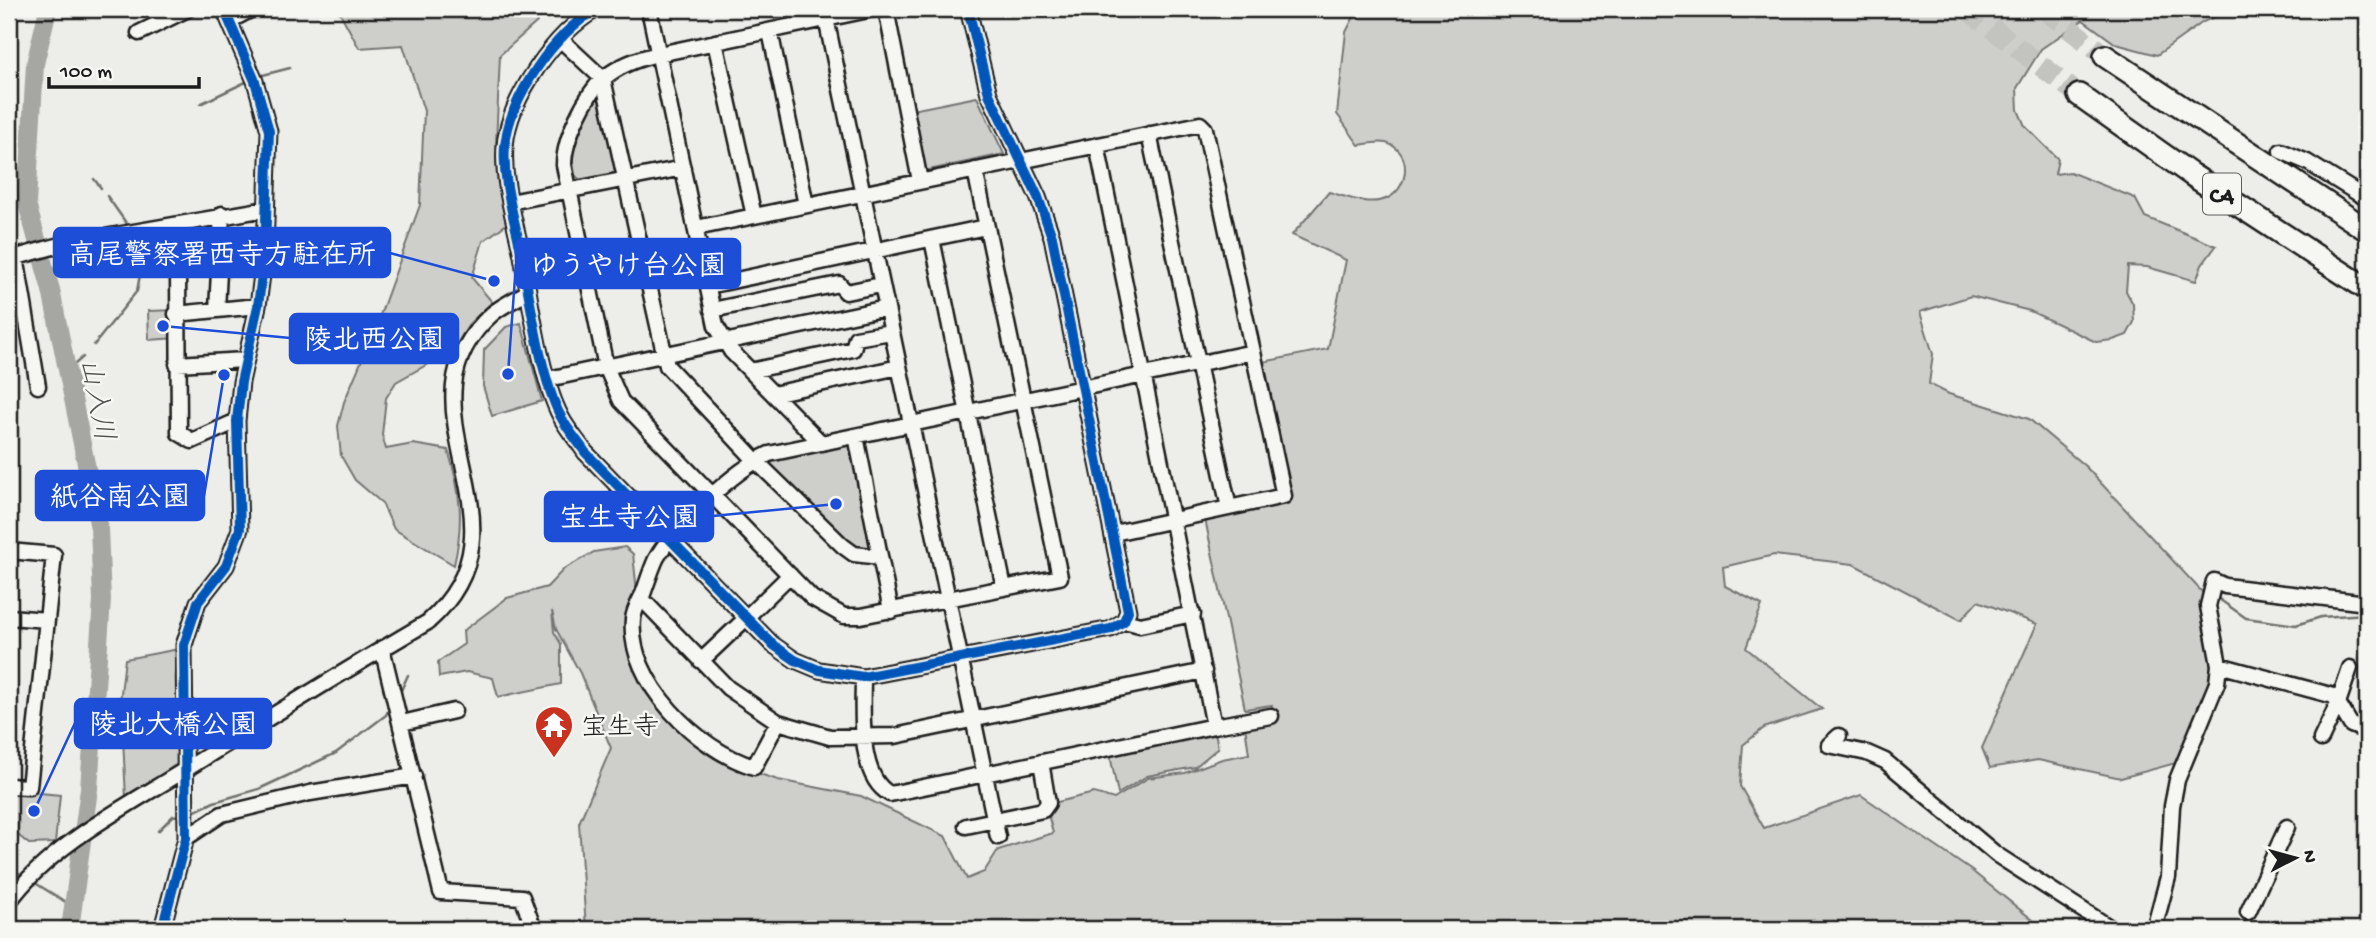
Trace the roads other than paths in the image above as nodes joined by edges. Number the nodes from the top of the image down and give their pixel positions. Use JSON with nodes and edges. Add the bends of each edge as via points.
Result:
{"nodes":[{"id":1,"x":188,"y":9,"type":"edge"},
{"id":2,"x":252,"y":9,"type":"edge"},
{"id":3,"x":597,"y":9,"type":"edge"},
{"id":4,"x":649,"y":9,"type":"edge"},
{"id":5,"x":873,"y":9,"type":"edge"},
{"id":6,"x":886,"y":9,"type":"edge"},
{"id":7,"x":968,"y":9,"type":"edge"},
{"id":8,"x":825,"y":14,"type":"edge"},
{"id":9,"x":228,"y":15,"type":"edge"},
{"id":10,"x":769,"y":31,"type":"junction"},
{"id":11,"x":139,"y":33,"type":"dead end"},
{"id":12,"x":560,"y":39,"type":"junction"},
{"id":13,"x":715,"y":43,"type":"junction"},
{"id":14,"x":659,"y":54,"type":"junction"},
{"id":15,"x":2105,"y":56,"type":"tunnel mouth"},
{"id":16,"x":603,"y":79,"type":"junction"},
{"id":17,"x":2079,"y":95,"type":"tunnel mouth"},
{"id":18,"x":1149,"y":134,"type":"junction"},
{"id":19,"x":1097,"y":145,"type":"junction"},
{"id":20,"x":2281,"y":151,"type":"dead end"},
{"id":21,"x":1019,"y":161,"type":"junction"},
{"id":22,"x":683,"y":168,"type":"junction"},
{"id":23,"x":975,"y":170,"type":"junction"},
{"id":24,"x":626,"y":180,"type":"junction"},
{"id":25,"x":920,"y":181,"type":"junction"},
{"id":26,"x":569,"y":190,"type":"junction"},
{"id":27,"x":863,"y":193,"type":"junction"},
{"id":28,"x":2367,"y":199,"type":"edge"},
{"id":29,"x":510,"y":202,"type":"junction"},
{"id":30,"x":806,"y":205,"type":"junction"},
{"id":31,"x":267,"y":209,"type":"junction"},
{"id":32,"x":222,"y":214,"type":"junction"},
{"id":33,"x":754,"y":216,"type":"junction"},
{"id":34,"x":986,"y":227,"type":"junction"},
{"id":35,"x":696,"y":228,"type":"junction"},
{"id":36,"x":2367,"y":230,"type":"edge"},
{"id":37,"x":932,"y":239,"type":"junction"},
{"id":38,"x":874,"y":251,"type":"junction"},
{"id":39,"x":15,"y":257,"type":"edge"},
{"id":40,"x":219,"y":262,"type":"junction"},
{"id":41,"x":881,"y":285,"type":"junction"},
{"id":42,"x":708,"y":286,"type":"junction"},
{"id":43,"x":2367,"y":289,"type":"edge"},
{"id":44,"x":528,"y":292,"type":"junction"},
{"id":45,"x":258,"y":306,"type":"junction"},
{"id":46,"x":886,"y":309,"type":"junction"},
{"id":47,"x":217,"y":310,"type":"junction"},
{"id":48,"x":712,"y":310,"type":"junction"},
{"id":49,"x":176,"y":314,"type":"junction"},
{"id":50,"x":891,"y":332,"type":"junction"},
{"id":51,"x":724,"y":342,"type":"junction"},
{"id":52,"x":1253,"y":352,"type":"junction"},
{"id":53,"x":662,"y":355,"type":"junction"},
{"id":54,"x":245,"y":360,"type":"junction"},
{"id":55,"x":1198,"y":363,"type":"junction"},
{"id":56,"x":177,"y":364,"type":"junction"},
{"id":57,"x":606,"y":367,"type":"junction"},
{"id":58,"x":899,"y":368,"type":"junction"},
{"id":59,"x":750,"y":371,"type":"junction"},
{"id":60,"x":1143,"y":375,"type":"junction"},
{"id":61,"x":548,"y":379,"type":"junction"},
{"id":62,"x":38,"y":386,"type":"dead end"},
{"id":63,"x":1082,"y":388,"type":"junction"},
{"id":64,"x":773,"y":394,"type":"junction"},
{"id":65,"x":1023,"y":401,"type":"junction"},
{"id":66,"x":967,"y":412,"type":"junction"},
{"id":67,"x":237,"y":421,"type":"junction"},
{"id":68,"x":911,"y":424,"type":"junction"},
{"id":69,"x":856,"y":436,"type":"junction"},
{"id":70,"x":821,"y":443,"type":"junction"},
{"id":71,"x":755,"y":460,"type":"junction"},
{"id":72,"x":713,"y":496,"type":"junction"},
{"id":73,"x":1228,"y":508,"type":"junction"},
{"id":74,"x":1173,"y":521,"type":"junction"},
{"id":75,"x":1114,"y":533,"type":"junction"},
{"id":76,"x":670,"y":538,"type":"junction"},
{"id":77,"x":9,"y":551,"type":"edge"},
{"id":78,"x":880,"y":557,"type":"junction"},
{"id":79,"x":790,"y":575,"type":"junction"},
{"id":80,"x":1004,"y":588,"type":"junction"},
{"id":81,"x":641,"y":598,"type":"junction"},
{"id":82,"x":947,"y":600,"type":"junction"},
{"id":83,"x":2367,"y":603,"type":"edge"},
{"id":84,"x":891,"y":611,"type":"junction"},
{"id":85,"x":752,"y":612,"type":"dead end"},
{"id":86,"x":1193,"y":614,"type":"junction"},
{"id":87,"x":9,"y":617,"type":"edge"},
{"id":88,"x":47,"y":620,"type":"junction"},
{"id":89,"x":1124,"y":621,"type":"junction"},
{"id":90,"x":740,"y":624,"type":"dead end"},
{"id":91,"x":383,"y":648,"type":"junction"},
{"id":92,"x":960,"y":659,"type":"junction"},
{"id":93,"x":701,"y":661,"type":"junction"},
{"id":94,"x":2219,"y":665,"type":"junction"},
{"id":95,"x":2350,"y":668,"type":"dead end"},
{"id":96,"x":1204,"y":671,"type":"junction"},
{"id":97,"x":863,"y":677,"type":"junction"},
{"id":98,"x":2339,"y":703,"type":"junction"},
{"id":99,"x":454,"y":711,"type":"dead end"},
{"id":100,"x":1270,"y":716,"type":"dead end"},
{"id":101,"x":972,"y":719,"type":"junction"},
{"id":102,"x":778,"y":722,"type":"junction"},
{"id":103,"x":402,"y":723,"type":"junction"},
{"id":104,"x":1214,"y":726,"type":"junction"},
{"id":105,"x":2367,"y":732,"type":"edge"},
{"id":106,"x":1839,"y":736,"type":"dead end"},
{"id":107,"x":863,"y":739,"type":"junction"},
{"id":108,"x":2321,"y":739,"type":"dead end"},
{"id":109,"x":1041,"y":762,"type":"junction"},
{"id":110,"x":186,"y":770,"type":"junction"},
{"id":111,"x":984,"y":775,"type":"junction"},
{"id":112,"x":414,"y":776,"type":"junction"},
{"id":113,"x":9,"y":786,"type":"edge"},
{"id":114,"x":995,"y":821,"type":"junction"},
{"id":115,"x":966,"y":826,"type":"dead end"},
{"id":116,"x":2287,"y":827,"type":"dead end"},
{"id":117,"x":998,"y":837,"type":"dead end"},
{"id":118,"x":186,"y":838,"type":"junction"},
{"id":119,"x":9,"y":902,"type":"edge"},
{"id":120,"x":2248,"y":912,"type":"dead end"},
{"id":121,"x":162,"y":929,"type":"edge"},
{"id":122,"x":534,"y":929,"type":"edge"},
{"id":123,"x":2112,"y":929,"type":"edge"},
{"id":124,"x":2154,"y":929,"type":"edge"}],
"edges":[{"from":1,"to":11,"type":"street"},
{"from":2,"to":9,"type":"street"},
{"from":3,"to":12,"type":"street"},
{"from":4,"to":14,"type":"street"},
{"from":5,"to":8,"type":"street"},
{"from":6,"to":25,"type":"street"},
{"from":7,"to":21,"type":"street","via":[[989,94]]},
{"from":8,"to":10,"type":"street"},
{"from":8,"to":27,"type":"street"},
{"from":9,"to":31,"type":"street","via":[[256,81],[269,131]]},
{"from":10,"to":13,"type":"street"},
{"from":10,"to":30,"type":"street"},
{"from":12,"to":16,"type":"street"},
{"from":12,"to":29,"type":"street","via":[[529,83],[510,123],[505,145]]},
{"from":13,"to":14,"type":"street"},
{"from":13,"to":33,"type":"street"},
{"from":14,"to":16,"type":"street","via":[[627,64]]},
{"from":14,"to":22,"type":"street"},
{"from":15,"to":36,"type":"highway","number":"C4"},
{"from":16,"to":24,"type":"street"},
{"from":16,"to":26,"type":"street","via":[[564,147]]},
{"from":17,"to":43,"type":"highway","number":"C4"},
{"from":18,"to":19,"type":"street"},
{"from":18,"to":52,"type":"street","via":[[1200,124],[1205,129]]},
{"from":18,"to":55,"type":"street"},
{"from":19,"to":21,"type":"street"},
{"from":19,"to":60,"type":"street"},
{"from":20,"to":28,"type":"street","via":[[2308,162]]},
{"from":21,"to":23,"type":"street"},
{"from":21,"to":63,"type":"street","via":[[1052,237]]},
{"from":22,"to":24,"type":"street"},
{"from":22,"to":35,"type":"street"},
{"from":23,"to":25,"type":"street"},
{"from":23,"to":34,"type":"street"},
{"from":24,"to":26,"type":"street"},
{"from":24,"to":53,"type":"street"},
{"from":25,"to":27,"type":"street"},
{"from":26,"to":29,"type":"street"},
{"from":26,"to":57,"type":"street"},
{"from":27,"to":30,"type":"street"},
{"from":27,"to":38,"type":"street"},
{"from":29,"to":44,"type":"street"},
{"from":30,"to":33,"type":"street"},
{"from":31,"to":32,"type":"street"},
{"from":31,"to":45,"type":"street"},
{"from":32,"to":39,"type":"street"},
{"from":32,"to":40,"type":"street"},
{"from":33,"to":35,"type":"street"},
{"from":34,"to":37,"type":"street"},
{"from":34,"to":65,"type":"street"},
{"from":35,"to":42,"type":"street"},
{"from":37,"to":38,"type":"street"},
{"from":37,"to":66,"type":"street"},
{"from":38,"to":41,"type":"street"},
{"from":38,"to":42,"type":"street"},
{"from":39,"to":62,"type":"street"},
{"from":40,"to":47,"type":"street"},
{"from":40,"to":49,"type":"street","via":[[178,270]]},
{"from":41,"to":46,"type":"street"},
{"from":41,"to":48,"type":"street","via":[[846,292],[839,284]]},
{"from":42,"to":48,"type":"street"},
{"from":44,"to":61,"type":"street"},
{"from":44,"to":91,"type":"street","via":[[477,330],[456,376],[453,412],[474,528],[465,572],[444,608]]},
{"from":45,"to":47,"type":"street"},
{"from":45,"to":54,"type":"street"},
{"from":46,"to":50,"type":"street"},
{"from":46,"to":51,"type":"street"},
{"from":47,"to":49,"type":"street"},
{"from":48,"to":51,"type":"street"},
{"from":49,"to":56,"type":"street"},
{"from":50,"to":58,"type":"street"},
{"from":50,"to":59,"type":"street","via":[[856,338],[853,349]]},
{"from":51,"to":53,"type":"street"},
{"from":51,"to":59,"type":"street"},
{"from":52,"to":55,"type":"street"},
{"from":52,"to":73,"type":"street","via":[[1283,496]]},
{"from":53,"to":57,"type":"street"},
{"from":53,"to":71,"type":"street","via":[[672,375]]},
{"from":54,"to":56,"type":"street"},
{"from":54,"to":67,"type":"street"},
{"from":55,"to":60,"type":"street"},
{"from":55,"to":73,"type":"street"},
{"from":56,"to":67,"type":"street","via":[[179,433],[192,441]]},
{"from":57,"to":61,"type":"street"},
{"from":57,"to":72,"type":"street","via":[[631,413]]},
{"from":58,"to":64,"type":"street"},
{"from":58,"to":68,"type":"street"},
{"from":59,"to":64,"type":"street"},
{"from":60,"to":63,"type":"street"},
{"from":60,"to":74,"type":"street"},
{"from":61,"to":76,"type":"street","via":[[560,415],[578,442]]},
{"from":63,"to":65,"type":"street"},
{"from":63,"to":75,"type":"street"},
{"from":64,"to":70,"type":"street"},
{"from":65,"to":66,"type":"street"},
{"from":65,"to":80,"type":"street","via":[[1059,577]]},
{"from":66,"to":68,"type":"street"},
{"from":66,"to":80,"type":"street"},
{"from":67,"to":110,"type":"street","via":[[240,529],[226,566],[198,602],[184,645]]},
{"from":68,"to":69,"type":"street"},
{"from":68,"to":82,"type":"street"},
{"from":69,"to":70,"type":"street"},
{"from":69,"to":78,"type":"street"},
{"from":70,"to":71,"type":"street"},
{"from":71,"to":72,"type":"street"},
{"from":71,"to":78,"type":"street","via":[[843,546],[854,554]]},
{"from":72,"to":76,"type":"street"},
{"from":72,"to":79,"type":"street"},
{"from":73,"to":74,"type":"street"},
{"from":74,"to":75,"type":"street"},
{"from":74,"to":86,"type":"street"},
{"from":75,"to":89,"type":"street","via":[[1128,611]]},
{"from":76,"to":81,"type":"street"},
{"from":76,"to":97,"type":"street","via":[[772,644],[819,670]]},
{"from":77,"to":88,"type":"street","via":[[54,555]]},
{"from":78,"to":84,"type":"street"},
{"from":79,"to":84,"type":"street","via":[[813,598],[844,616]]},
{"from":79,"to":85,"type":"street"},
{"from":80,"to":82,"type":"street"},
{"from":81,"to":93,"type":"street"},
{"from":81,"to":102,"type":"street","via":[[633,619],[640,657],[650,685],[686,726],[737,762],[754,767]]},
{"from":82,"to":84,"type":"street"},
{"from":82,"to":92,"type":"street"},
{"from":83,"to":94,"type":"street","via":[[2224,586],[2214,581],[2208,606]]},
{"from":86,"to":89,"type":"street","via":[[1140,625]]},
{"from":86,"to":96,"type":"street"},
{"from":87,"to":88,"type":"street"},
{"from":88,"to":113,"type":"street","via":[[29,787]]},
{"from":89,"to":92,"type":"street","via":[[1111,629]]},
{"from":90,"to":93,"type":"street"},
{"from":91,"to":103,"type":"street"},
{"from":91,"to":110,"type":"street"},
{"from":92,"to":97,"type":"street"},
{"from":92,"to":101,"type":"street"},
{"from":93,"to":102,"type":"street","via":[[729,688]]},
{"from":94,"to":98,"type":"street","via":[[2334,696]]},
{"from":94,"to":124,"type":"street","via":[[2217,683],[2177,780],[2168,877]]},
{"from":95,"to":98,"type":"street"},
{"from":96,"to":101,"type":"street"},
{"from":96,"to":104,"type":"street"},
{"from":97,"to":107,"type":"street"},
{"from":98,"to":105,"type":"street","via":[[2351,725]]},
{"from":98,"to":108,"type":"street"},
{"from":99,"to":103,"type":"street"},
{"from":100,"to":104,"type":"street"},
{"from":101,"to":107,"type":"street"},
{"from":101,"to":111,"type":"street"},
{"from":102,"to":107,"type":"street","via":[[830,737]]},
{"from":103,"to":112,"type":"street"},
{"from":104,"to":109,"type":"street"},
{"from":106,"to":123,"type":"street","via":[[1829,745],[1885,761],[1997,855]]},
{"from":107,"to":111,"type":"street","via":[[874,780],[890,794]]},
{"from":109,"to":111,"type":"street"},
{"from":109,"to":114,"type":"street","via":[[1048,803],[1043,810]]},
{"from":110,"to":118,"type":"street"},
{"from":110,"to":119,"type":"street","via":[[44,863]]},
{"from":111,"to":114,"type":"street"},
{"from":112,"to":118,"type":"street","via":[[310,793],[222,814]]},
{"from":112,"to":122,"type":"street","via":[[441,892],[522,897]]},
{"from":114,"to":115,"type":"street"},
{"from":114,"to":117,"type":"street"},
{"from":116,"to":120,"type":"street"},
{"from":118,"to":121,"type":"street"}]}
